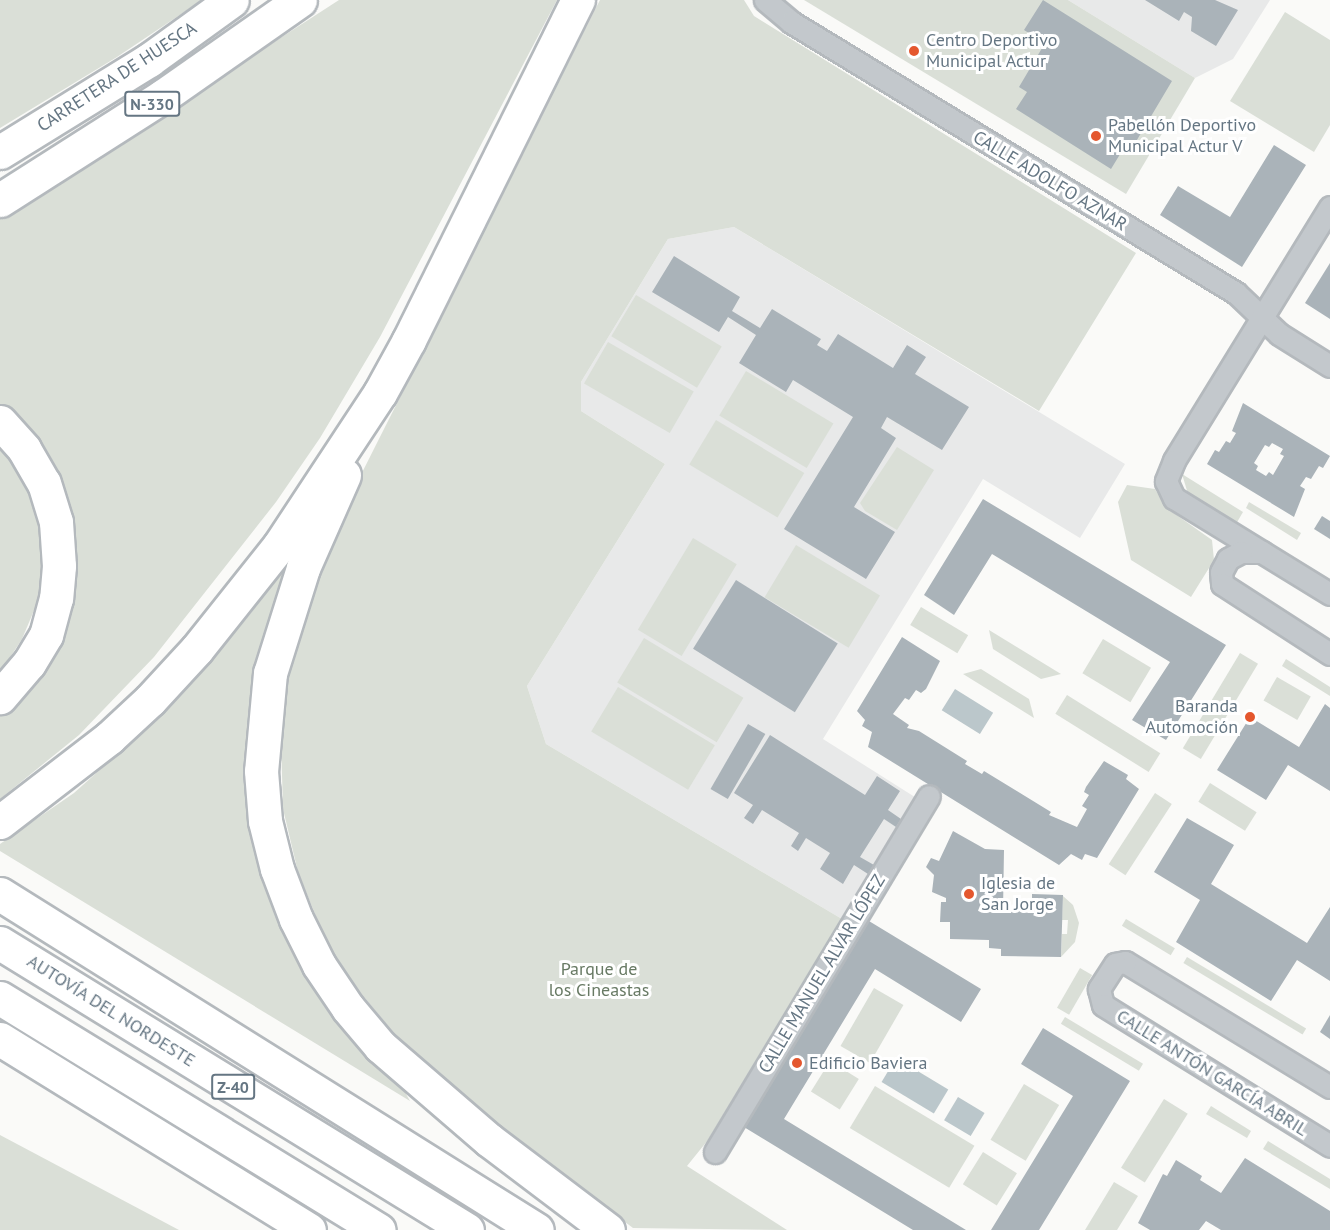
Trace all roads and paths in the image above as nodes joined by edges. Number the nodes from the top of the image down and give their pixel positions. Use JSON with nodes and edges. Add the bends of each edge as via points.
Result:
{"nodes":[{"id":1,"x":232,"y":0,"type":"edge"},
{"id":2,"x":300,"y":0,"type":"edge"},
{"id":3,"x":578,"y":0,"type":"edge"},
{"id":4,"x":765,"y":0,"type":"edge"},
{"id":5,"x":0,"y":152,"type":"edge"},
{"id":6,"x":0,"y":200,"type":"edge"},
{"id":7,"x":1330,"y":207,"type":"edge"},
{"id":8,"x":1261,"y":320,"type":"junction"},
{"id":9,"x":1330,"y":366,"type":"edge"},
{"id":10,"x":380,"y":393,"type":"junction"},
{"id":11,"x":0,"y":422,"type":"edge"},
{"id":12,"x":1213,"y":523,"type":"junction"},
{"id":13,"x":1262,"y":552,"type":"junction"},
{"id":14,"x":1228,"y":559,"type":"junction"},
{"id":15,"x":1330,"y":594,"type":"edge"},
{"id":16,"x":1330,"y":654,"type":"edge"},
{"id":17,"x":0,"y":698,"type":"edge"},
{"id":18,"x":929,"y":796,"type":"dead end"},
{"id":19,"x":0,"y":822,"type":"edge"},
{"id":20,"x":0,"y":894,"type":"edge"},
{"id":21,"x":0,"y":943,"type":"edge"},
{"id":22,"x":0,"y":998,"type":"edge"},
{"id":23,"x":0,"y":1039,"type":"edge"},
{"id":24,"x":0,"y":1062,"type":"edge"},
{"id":25,"x":279,"y":1066,"type":"junction"},
{"id":26,"x":1330,"y":1087,"type":"edge"},
{"id":27,"x":1330,"y":1146,"type":"edge"},
{"id":28,"x":715,"y":1152,"type":"dead end"},
{"id":29,"x":217,"y":1173,"type":"junction"},
{"id":30,"x":309,"y":1230,"type":"edge"},
{"id":31,"x":378,"y":1230,"type":"edge"},
{"id":32,"x":467,"y":1230,"type":"edge"},
{"id":33,"x":537,"y":1230,"type":"edge"},
{"id":34,"x":555,"y":1230,"type":"edge"},
{"id":35,"x":608,"y":1230,"type":"edge"}],
"edges":[{"from":1,"to":5,"type":"highway","name":"CARRETERA DE HUESCA","number":"N-330","via":[[149,60]]},
{"from":2,"to":6,"type":"highway","number":"N-330","via":[[163,96]]},
{"from":3,"to":10,"type":"highway"},
{"from":4,"to":8,"type":"street","name":"CALLE ADOLFO AZNAR","via":[[791,22],[1236,293]]},
{"from":7,"to":8,"type":"street"},
{"from":8,"to":9,"type":"street","name":"CALLE ADOLFO AZNAR"},
{"from":8,"to":12,"type":"street","via":[[1166,476],[1169,494]]},
{"from":10,"to":19,"type":"highway","via":[[279,546],[197,649],[109,738]]},
{"from":10,"to":35,"type":"highway","via":[[303,568],[270,673],[261,771],[265,820],[277,868],[319,965],[380,1046],[489,1140]]},
{"from":11,"to":17,"type":"highway","via":[[24,449],[44,483],[57,522],[59,566],[46,635]]},
{"from":12,"to":13,"type":"street"},
{"from":12,"to":14,"type":"street"},
{"from":13,"to":14,"type":"street","via":[[1241,552]]},
{"from":13,"to":15,"type":"street"},
{"from":14,"to":16,"type":"street","via":[[1221,579],[1226,589]]},
{"from":18,"to":28,"type":"street","name":"CALLE MANUEL ALVAR LÓPEZ"},
{"from":20,"to":25,"type":"highway"},
{"from":21,"to":32,"type":"highway","name":"AUTOVÍA DEL NORDESTE","number":"Z-40"},
{"from":22,"to":31,"type":"highway","number":"Z-40"},
{"from":23,"to":29,"type":"highway"},
{"from":24,"to":29,"type":"highway","via":[[88,1112]]},
{"from":25,"to":33,"type":"highway"},
{"from":25,"to":34,"type":"highway"},
{"from":26,"to":27,"type":"street","name":"CALLE ANTÓN GARCÍA ABRIL","via":[[1125,962],[1115,964],[1100,989],[1098,995],[1103,1005]]},
{"from":29,"to":30,"type":"highway"}]}
